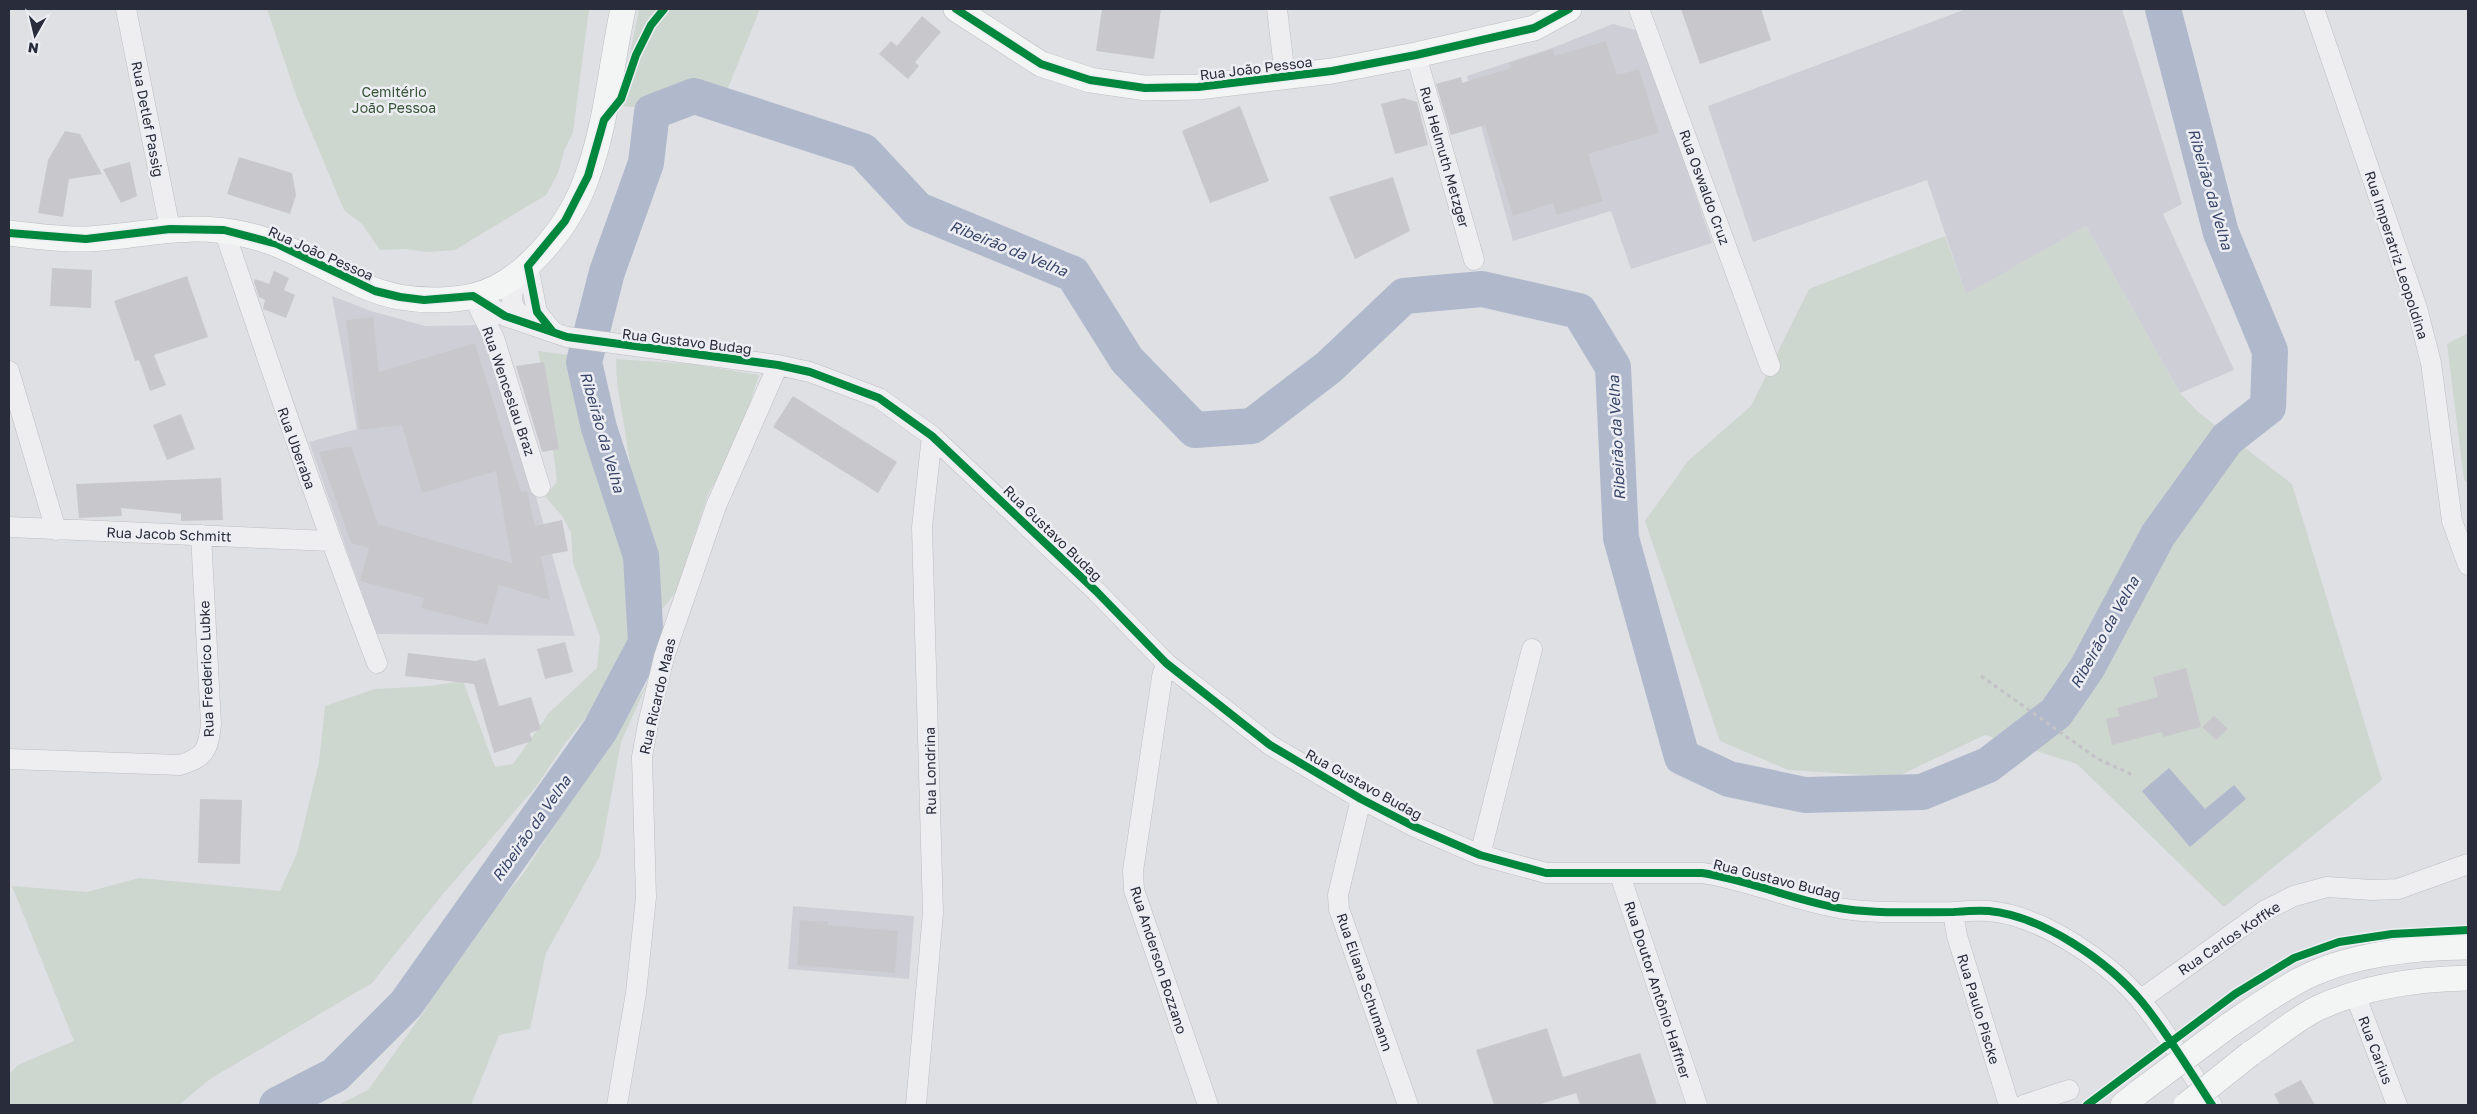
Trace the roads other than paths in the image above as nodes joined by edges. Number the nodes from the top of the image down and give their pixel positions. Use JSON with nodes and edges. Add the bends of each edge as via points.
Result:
{"nodes":[{"id":1,"x":126,"y":9,"type":"edge"},
{"id":2,"x":622,"y":9,"type":"edge"},
{"id":3,"x":956,"y":9,"type":"edge"},
{"id":4,"x":1277,"y":9,"type":"edge"},
{"id":5,"x":1569,"y":9,"type":"edge"},
{"id":6,"x":1639,"y":9,"type":"edge"},
{"id":7,"x":2314,"y":9,"type":"edge"},
{"id":8,"x":1416,"y":55,"type":"junction"},
{"id":9,"x":1285,"y":77,"type":"junction"},
{"id":10,"x":170,"y":229,"type":"junction"},
{"id":11,"x":224,"y":230,"type":"junction"},
{"id":12,"x":9,"y":233,"type":"edge"},
{"id":13,"x":1474,"y":260,"type":"dead end"},
{"id":14,"x":523,"y":269,"type":"junction"},
{"id":15,"x":481,"y":293,"type":"junction"},
{"id":16,"x":511,"y":301,"type":"junction"},
{"id":17,"x":534,"y":319,"type":"junction"},
{"id":18,"x":778,"y":365,"type":"junction"},
{"id":19,"x":1770,"y":366,"type":"dead end"},
{"id":20,"x":9,"y":371,"type":"edge"},
{"id":21,"x":932,"y":436,"type":"junction"},
{"id":22,"x":540,"y":487,"type":"dead end"},
{"id":23,"x":9,"y":527,"type":"edge"},
{"id":24,"x":56,"y":530,"type":"junction"},
{"id":25,"x":200,"y":536,"type":"junction"},
{"id":26,"x":330,"y":541,"type":"junction"},
{"id":27,"x":2468,"y":565,"type":"edge"},
{"id":28,"x":1532,"y":648,"type":"dead end"},
{"id":29,"x":377,"y":663,"type":"dead end"},
{"id":30,"x":1166,"y":664,"type":"junction"},
{"id":31,"x":9,"y":759,"type":"edge"},
{"id":32,"x":1361,"y":799,"type":"junction"},
{"id":33,"x":1480,"y":854,"type":"junction"},
{"id":34,"x":2468,"y":864,"type":"edge"},
{"id":35,"x":1620,"y":875,"type":"junction"},
{"id":36,"x":1952,"y":912,"type":"junction"},
{"id":37,"x":2468,"y":947,"type":"edge"},
{"id":38,"x":2468,"y":978,"type":"edge"},
{"id":39,"x":2355,"y":994,"type":"junction"},
{"id":40,"x":2140,"y":1000,"type":"junction"},
{"id":41,"x":2069,"y":1090,"type":"dead end"},
{"id":42,"x":2131,"y":1099,"type":"edge"},
{"id":43,"x":617,"y":1105,"type":"edge"},
{"id":44,"x":916,"y":1105,"type":"edge"},
{"id":45,"x":1208,"y":1105,"type":"edge"},
{"id":46,"x":1408,"y":1105,"type":"edge"},
{"id":47,"x":1697,"y":1105,"type":"edge"},
{"id":48,"x":2009,"y":1105,"type":"edge"},
{"id":49,"x":2024,"y":1105,"type":"edge"},
{"id":50,"x":2186,"y":1105,"type":"edge"},
{"id":51,"x":2212,"y":1105,"type":"edge"},
{"id":52,"x":2397,"y":1105,"type":"edge"}],
"edges":[{"from":1,"to":10,"type":"street","name":"Rua Detlef Passig"},
{"from":2,"to":14,"type":"main road","name":"Rua João Pessoa","via":[[604,120],[588,176],[566,221]]},
{"from":3,"to":9,"type":"main road","name":"Rua João Pessoa","via":[[1041,64],[1090,80],[1145,88],[1189,88]]},
{"from":4,"to":9,"type":"street"},
{"from":5,"to":8,"type":"main road","name":"Rua João Pessoa","via":[[1534,28]]},
{"from":6,"to":19,"type":"street","name":"Rua Oswaldo Cruz"},
{"from":7,"to":27,"type":"street","name":"Rua Imperatriz Leopoldina","via":[[2417,308],[2431,363],[2452,521]]},
{"from":8,"to":9,"type":"main road","name":"Rua João Pessoa","via":[[1332,72]]},
{"from":8,"to":13,"type":"street","name":"Rua Helmuth Metzger"},
{"from":10,"to":11,"type":"main road","name":"Rua João Pessoa"},
{"from":10,"to":12,"type":"main road","name":"Rua João Pessoa","via":[[86,239]]},
{"from":11,"to":15,"type":"main road","name":"Rua João Pessoa","via":[[277,244],[375,291],[424,300]]},
{"from":11,"to":26,"type":"street","name":"Rua Uberaba"},
{"from":14,"to":15,"type":"main road","name":"Rua João Pessoa"},
{"from":14,"to":16,"type":"street"},
{"from":14,"to":17,"type":"street"},
{"from":15,"to":16,"type":"street"},
{"from":15,"to":17,"type":"street","name":"Rua Gustavo Budag","via":[[505,316]]},
{"from":15,"to":22,"type":"street","name":"Rua Wenceslau Braz"},
{"from":16,"to":17,"type":"street","via":[[514,310]]},
{"from":17,"to":18,"type":"street","name":"Rua Gustavo Budag","via":[[560,334]]},
{"from":18,"to":21,"type":"street","name":"Rua Gustavo Budag","via":[[810,372],[879,398]]},
{"from":18,"to":43,"type":"street","name":"Rua Ricardo Maas","via":[[716,506],[664,657],[648,724],[642,757],[646,896],[636,993]]},
{"from":20,"to":24,"type":"street"},
{"from":21,"to":30,"type":"street","name":"Rua Gustavo Budag","via":[[1089,585]]},
{"from":21,"to":44,"type":"street","name":"Rua Londrina","via":[[922,527],[933,913]]},
{"from":23,"to":24,"type":"street","name":"Rua Jacob Schmitt"},
{"from":24,"to":25,"type":"street","name":"Rua Jacob Schmitt"},
{"from":25,"to":26,"type":"street","name":"Rua Jacob Schmitt"},
{"from":25,"to":31,"type":"street","name":"Rua Frederico Lubke","via":[[211,724],[208,746],[198,759],[180,765]]},
{"from":26,"to":29,"type":"street","name":"Rua Uberaba"},
{"from":28,"to":33,"type":"street"},
{"from":30,"to":32,"type":"street","name":"Rua Gustavo Budag","via":[[1270,745]]},
{"from":30,"to":45,"type":"street","name":"Rua Anderson Bozzano","via":[[1134,861],[1134,890]]},
{"from":32,"to":33,"type":"street","name":"Rua Gustavo Budag","via":[[1413,826]]},
{"from":32,"to":46,"type":"street","name":"Rua Eliana Schumann","via":[[1338,895],[1338,909]]},
{"from":33,"to":35,"type":"street","name":"Rua Gustavo Budag","via":[[1546,873]]},
{"from":34,"to":40,"type":"street","name":"Rua Carlos Koffke","via":[[2398,890],[2327,887],[2294,896],[2264,911]]},
{"from":35,"to":36,"type":"street","name":"Rua Gustavo Budag","via":[[1702,873],[1726,876],[1844,908],[1881,912]]},
{"from":35,"to":47,"type":"street","name":"Rua Doutor Antônio Haffner"},
{"from":36,"to":40,"type":"street","name":"Rua Gustavo Budag","via":[[1989,911],[2044,927],[2109,970]]},
{"from":36,"to":48,"type":"street","name":"Rua Paulo Piscke"},
{"from":37,"to":42,"type":"main road","bridge":true,"via":[[2398,951],[2350,961],[2299,980],[2228,1026]]},
{"from":38,"to":39,"type":"main road","via":[[2405,981]]},
{"from":39,"to":50,"type":"main road","bridge":true,"via":[[2315,1010],[2250,1054]]},
{"from":39,"to":52,"type":"street","name":"Rua Carius"},
{"from":40,"to":51,"type":"street","name":"Rua Gustavo Budag"},
{"from":41,"to":49,"type":"street"}]}
